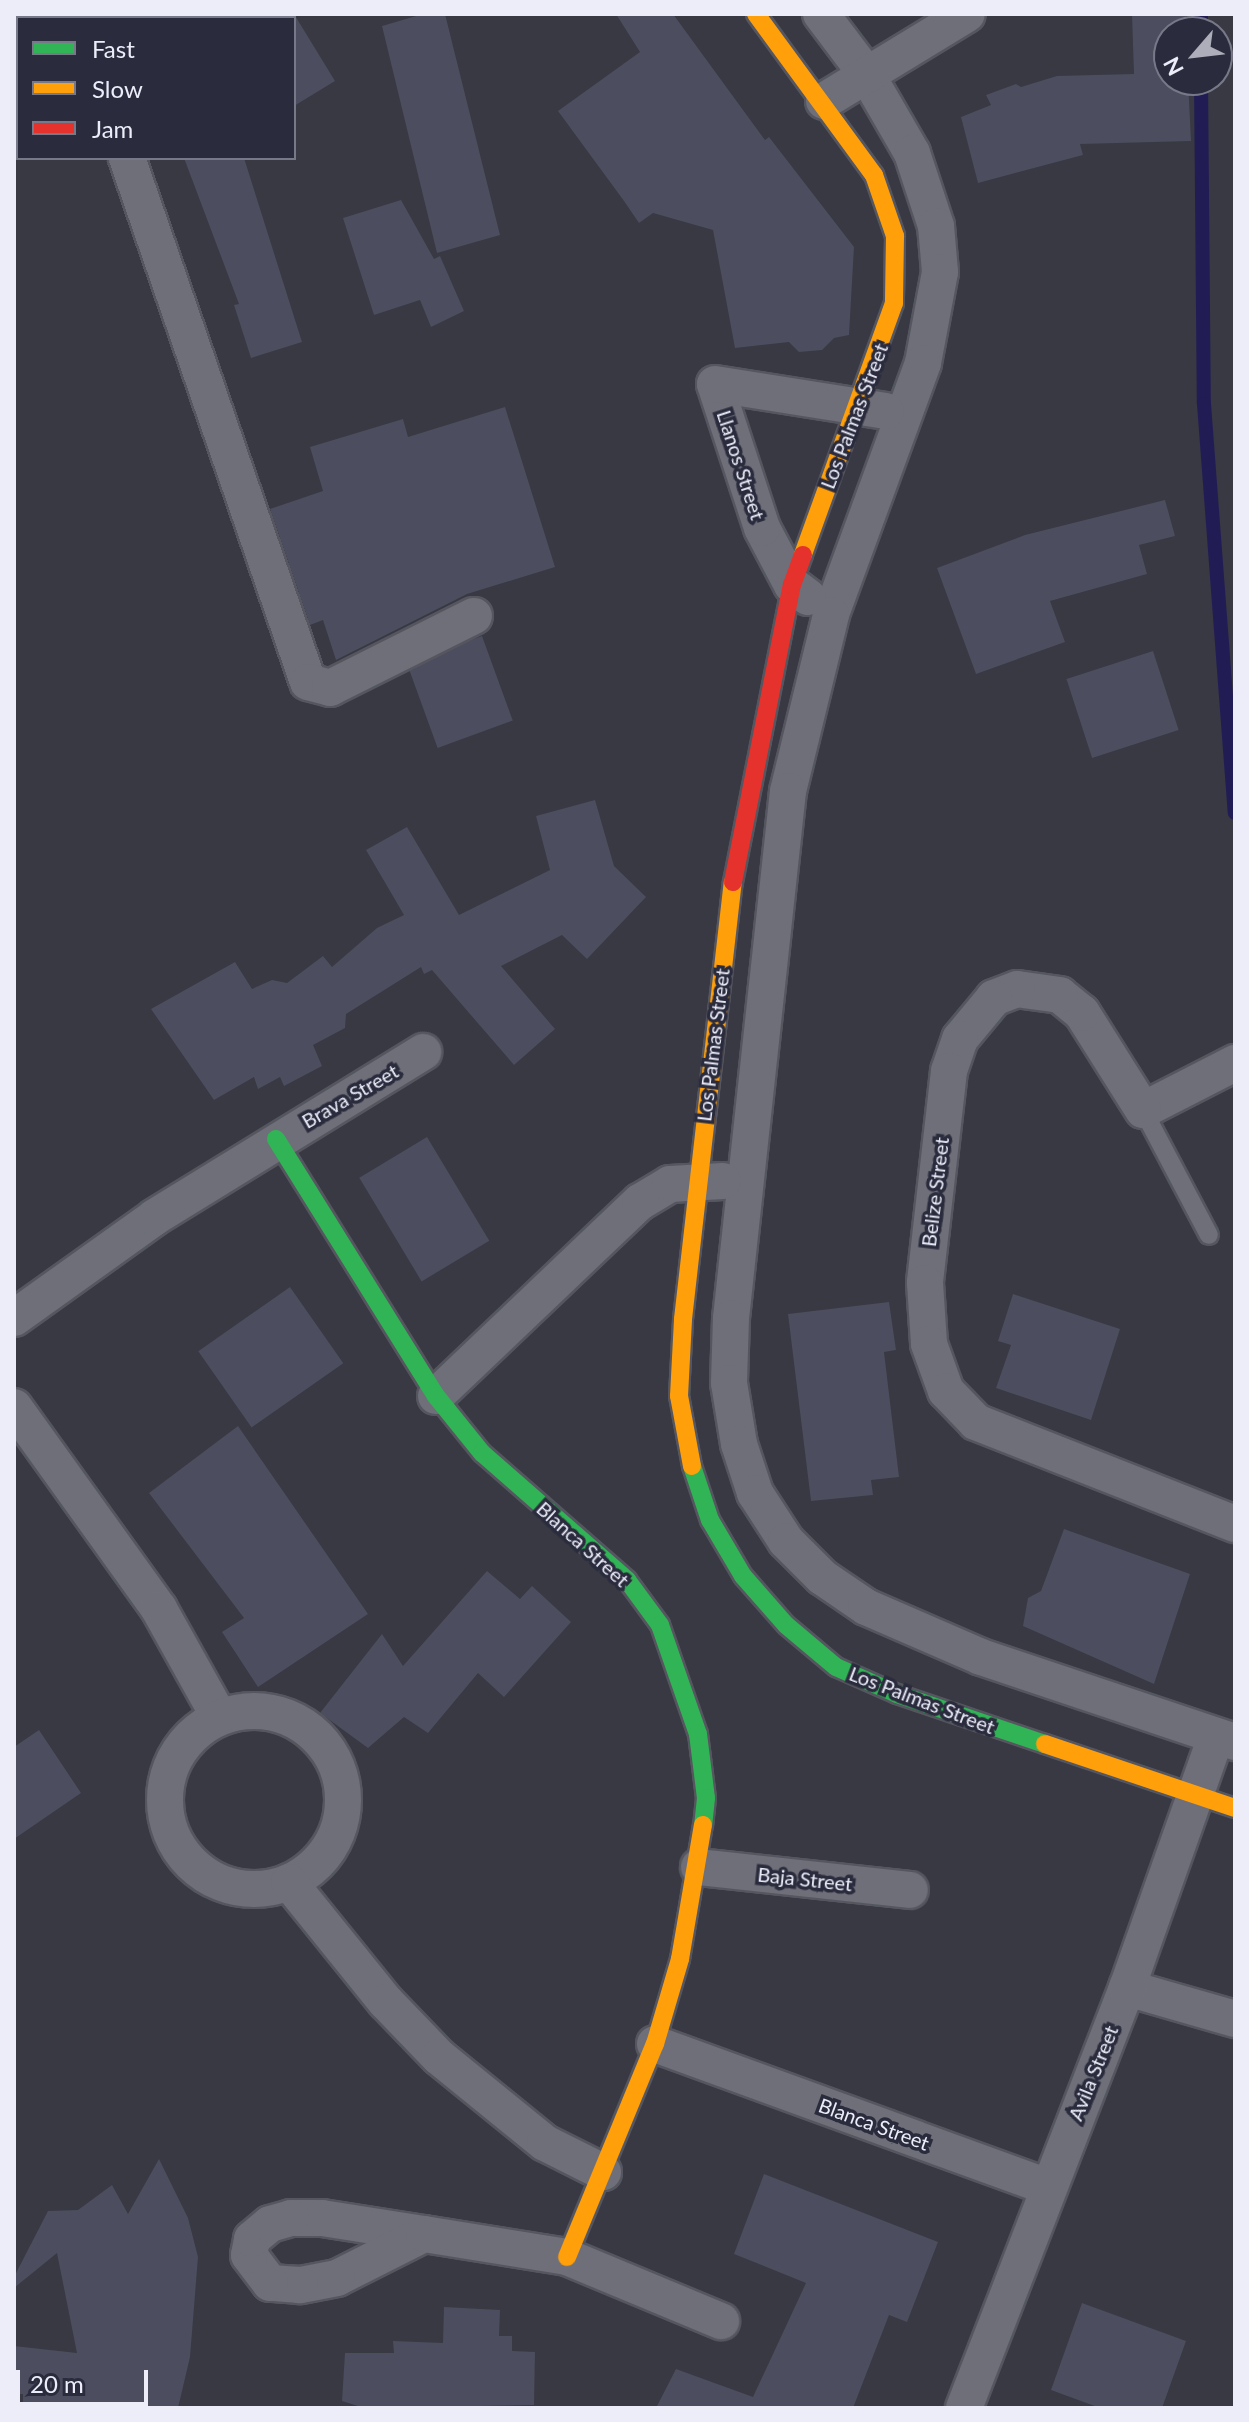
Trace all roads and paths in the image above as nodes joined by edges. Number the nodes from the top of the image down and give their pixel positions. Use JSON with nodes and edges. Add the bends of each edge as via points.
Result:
{"nodes":[{"id":1,"x":756,"y":14,"type":"edge"},
{"id":2,"x":821,"y":14,"type":"edge"},
{"id":3,"x":967,"y":14,"type":"edge"},
{"id":4,"x":867,"y":75,"type":"junction"},
{"id":5,"x":824,"y":101,"type":"junction"},
{"id":6,"x":128,"y":160,"type":"edge"},
{"id":7,"x":858,"y":406,"type":"junction"},
{"id":8,"x":904,"y":414,"type":"junction"},
{"id":9,"x":792,"y":585,"type":"junction"},
{"id":10,"x":831,"y":615,"type":"junction"},
{"id":11,"x":474,"y":616,"type":"dead end"},
{"id":12,"x":423,"y":1052,"type":"dead end"},
{"id":13,"x":1235,"y":1063,"type":"edge"},
{"id":14,"x":1143,"y":1110,"type":"junction"},
{"id":15,"x":276,"y":1139,"type":"junction"},
{"id":16,"x":697,"y":1178,"type":"junction"},
{"id":17,"x":746,"y":1183,"type":"junction"},
{"id":18,"x":1209,"y":1235,"type":"dead end"},
{"id":19,"x":14,"y":1318,"type":"edge"},
{"id":20,"x":436,"y":1396,"type":"junction"},
{"id":21,"x":14,"y":1407,"type":"edge"},
{"id":22,"x":1235,"y":1524,"type":"edge"},
{"id":23,"x":219,"y":1717,"type":"junction"},
{"id":24,"x":1226,"y":1739,"type":"edge"},
{"id":25,"x":1193,"y":1796,"type":"junction"},
{"id":26,"x":1235,"y":1808,"type":"edge"},
{"id":27,"x":699,"y":1867,"type":"junction"},
{"id":28,"x":289,"y":1882,"type":"junction"},
{"id":29,"x":910,"y":1890,"type":"dead end"},
{"id":30,"x":1127,"y":1988,"type":"junction"},
{"id":31,"x":1235,"y":2019,"type":"edge"},
{"id":32,"x":655,"y":2044,"type":"junction"},
{"id":33,"x":603,"y":2172,"type":"junction"},
{"id":34,"x":1047,"y":2187,"type":"junction"},
{"id":35,"x":424,"y":2234,"type":"dead end"},
{"id":36,"x":567,"y":2257,"type":"junction"},
{"id":37,"x":721,"y":2321,"type":"dead end"},
{"id":38,"x":964,"y":2408,"type":"edge"}],
"edges":[{"from":1,"to":5,"type":"street","name":"Los Palmas Street"},
{"from":2,"to":4,"type":"street"},
{"from":3,"to":4,"type":"street"},
{"from":4,"to":5,"type":"street"},
{"from":4,"to":8,"type":"street","via":[[912,153],[936,226],[940,272],[935,314]]},
{"from":5,"to":7,"type":"street","name":"Los Palmas Street","via":[[874,175],[895,236],[894,303]]},
{"from":6,"to":11,"type":"street","via":[[308,682],[330,688]]},
{"from":7,"to":8,"type":"street","name":"Llanos Street"},
{"from":7,"to":9,"type":"street","name":"Los Palmas Street"},
{"from":7,"to":9,"type":"street","name":"Llanos Street","via":[[715,384],[762,528]]},
{"from":8,"to":10,"type":"street"},
{"from":9,"to":10,"type":"street","name":"Llanos Street"},
{"from":9,"to":16,"type":"street","name":"Los Palmas Street","via":[[735,861]]},
{"from":10,"to":17,"type":"street","via":[[788,791]]},
{"from":12,"to":15,"type":"street","name":"Brava Street"},
{"from":13,"to":14,"type":"street"},
{"from":14,"to":18,"type":"lane"},
{"from":14,"to":22,"type":"street","name":"Belize Street","via":[[1082,1013],[1060,995],[1017,989],[994,998],[974,1018],[949,1071],[925,1283],[929,1344],[946,1391],[976,1422]]},
{"from":15,"to":19,"type":"street"},
{"from":15,"to":20,"type":"street","name":"Blanca Street"},
{"from":16,"to":17,"type":"street"},
{"from":16,"to":20,"type":"street","via":[[670,1184],[616,1222]]},
{"from":16,"to":25,"type":"street","name":"Los Palmas Street","via":[[679,1396],[690,1462],[710,1520],[743,1576],[786,1625],[836,1667],[897,1694]]},
{"from":17,"to":24,"type":"street","via":[[729,1383],[739,1444],[755,1493],[786,1541],[822,1577],[908,1627]]},
{"from":20,"to":27,"type":"street","name":"Blanca Street","via":[[482,1453],[627,1580],[660,1625],[698,1734],[706,1798]]},
{"from":21,"to":23,"type":"street","via":[[159,1609]]},
{"from":23,"to":28,"type":"street","via":[[193,1733],[174,1758],[165,1788],[173,1834],[200,1871],[228,1886],[259,1889]]},
{"from":23,"to":28,"type":"street","via":[[246,1710],[301,1722],[322,1741],[336,1765],[344,1793],[331,1847],[313,1868]]},
{"from":24,"to":25,"type":"street","name":"Avila Street"},
{"from":25,"to":26,"type":"street","name":"Los Palmas Street"},
{"from":25,"to":30,"type":"street","name":"Avila Street"},
{"from":27,"to":29,"type":"street","name":"Baja Street"},
{"from":27,"to":32,"type":"street","name":"Blanca Street"},
{"from":28,"to":33,"type":"street","via":[[386,2002],[439,2057],[545,2143]]},
{"from":30,"to":31,"type":"street"},
{"from":30,"to":34,"type":"street","name":"Avila Street"},
{"from":32,"to":33,"type":"street","name":"Blanca Street"},
{"from":32,"to":34,"type":"street","name":"Blanca Street"},
{"from":33,"to":36,"type":"street","name":"Blanca Street"},
{"from":34,"to":38,"type":"street","name":"Avila Street"},
{"from":35,"to":36,"type":"street"},
{"from":36,"to":37,"type":"street"}]}
